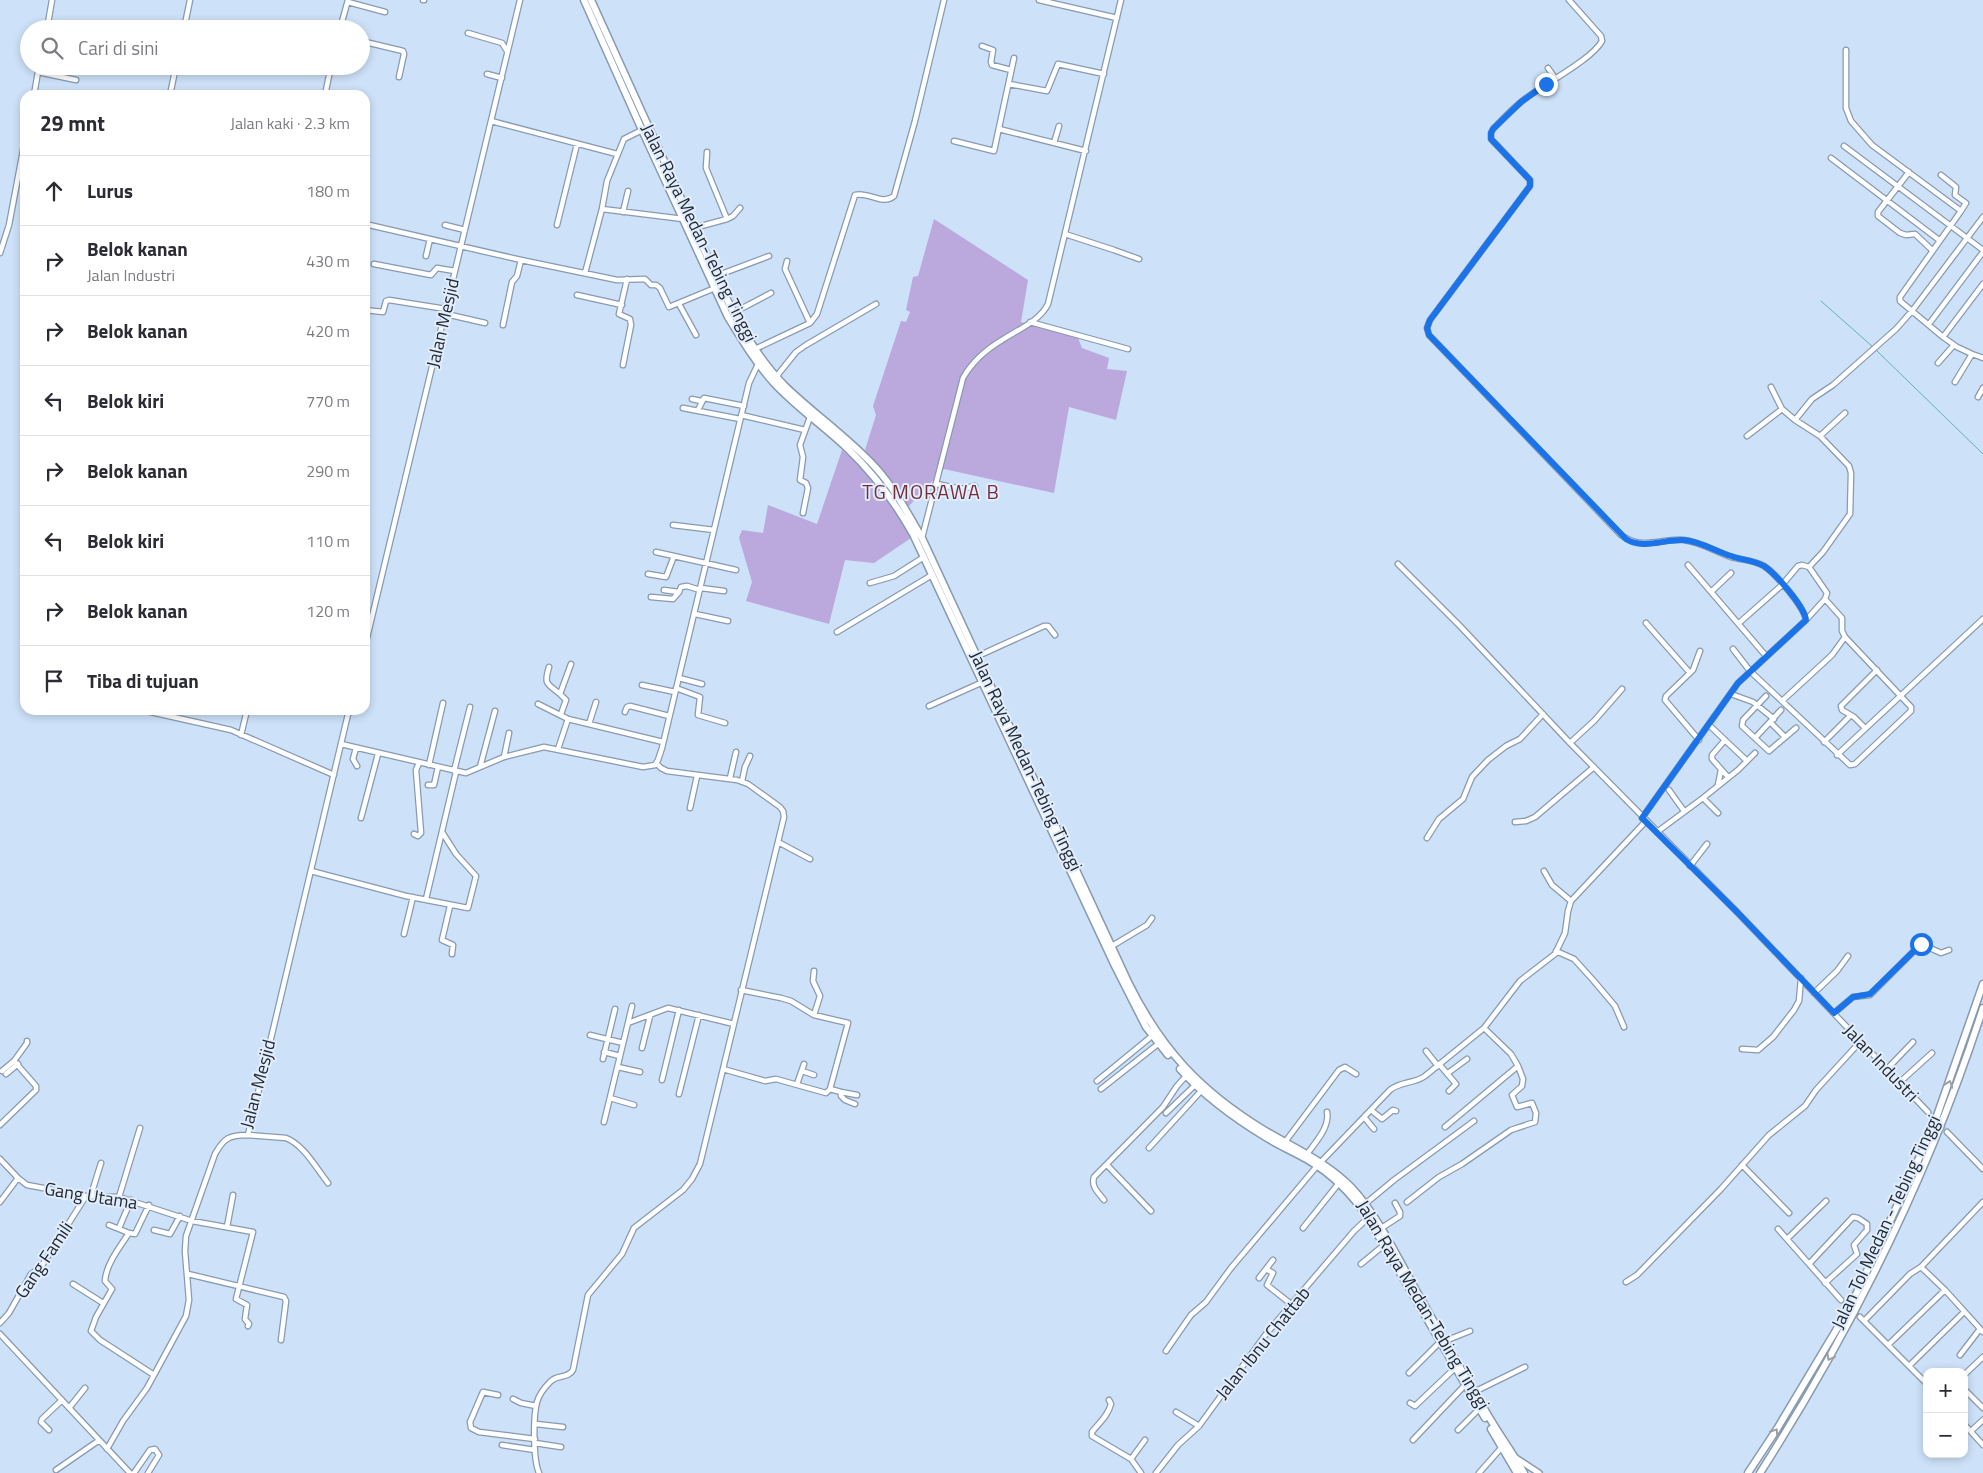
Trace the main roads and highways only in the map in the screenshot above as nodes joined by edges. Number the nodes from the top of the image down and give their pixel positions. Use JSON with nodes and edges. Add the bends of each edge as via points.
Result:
{"nodes":[{"id":1,"x":584,"y":0,"type":"edge"},
{"id":2,"x":591,"y":0,"type":"edge"},
{"id":3,"x":656,"y":151,"type":"junction"},
{"id":4,"x":752,"y":350,"type":"junction"},
{"id":5,"x":1983,"y":984,"type":"edge"},
{"id":6,"x":1983,"y":1008,"type":"edge"},
{"id":7,"x":1319,"y":1164,"type":"junction"},
{"id":8,"x":1370,"y":1217,"type":"junction"},
{"id":9,"x":1443,"y":1342,"type":"junction"},
{"id":10,"x":1512,"y":1457,"type":"junction"},
{"id":11,"x":1523,"y":1470,"type":"edge"},
{"id":12,"x":1538,"y":1473,"type":"edge"},
{"id":13,"x":1748,"y":1473,"type":"edge"},
{"id":14,"x":1760,"y":1473,"type":"edge"}],
"edges":[{"from":1,"to":3,"type":"highway","name":"Jalan Raya Medan-Tebing Tinggi","via":[[642,130]]},
{"from":2,"to":3,"type":"highway","name":"Jalan Raya Medan-Tebing Tinggi"},
{"from":3,"to":4,"type":"highway","name":"Jalan Raya Medan-Tebing Tinggi"},
{"from":3,"to":4,"type":"highway","name":"Jalan Raya Medan-Tebing Tinggi","via":[[728,317]]},
{"from":4,"to":7,"type":"highway","name":"Jalan Raya Medan-Tebing Tinggi","via":[[801,401],[850,442],[896,494],[922,538],[1142,1010],[1168,1049],[1187,1071],[1236,1112]]},
{"from":4,"to":7,"type":"highway","name":"Jalan Raya Medan-Tebing Tinggi","via":[[758,364],[774,382],[876,478],[905,520],[1115,966],[1152,1036],[1201,1091],[1236,1118],[1268,1139]]},
{"from":13,"to":5,"type":"highway","name":"Jalan Tol Medan - Tebing Tinggi","one_way":true,"via":[[1845,1315],[1867,1271],[1932,1130]]},
{"from":6,"to":14,"type":"highway","one_way":true,"via":[[1946,1114],[1887,1246],[1807,1399]]},
{"from":7,"to":8,"type":"highway","name":"Jalan Raya Medan-Tebing Tinggi"},
{"from":7,"to":8,"type":"highway","name":"Jalan Raya Medan-Tebing Tinggi","via":[[1342,1178],[1365,1204]]},
{"from":8,"to":9,"type":"highway","name":"Jalan Raya Medan-Tebing Tinggi"},
{"from":8,"to":9,"type":"highway","name":"Jalan Raya Medan-Tebing Tinggi","via":[[1380,1229]]},
{"from":9,"to":10,"type":"highway","name":"Jalan Raya Medan-Tebing Tinggi"},
{"from":9,"to":10,"type":"highway","name":"Jalan Raya Medan-Tebing Tinggi","via":[[1465,1386],[1502,1447]]},
{"from":10,"to":11,"type":"highway","name":"Jalan Raya Medan-Tebing Tinggi"},
{"from":11,"to":12,"type":"main road"}]}
